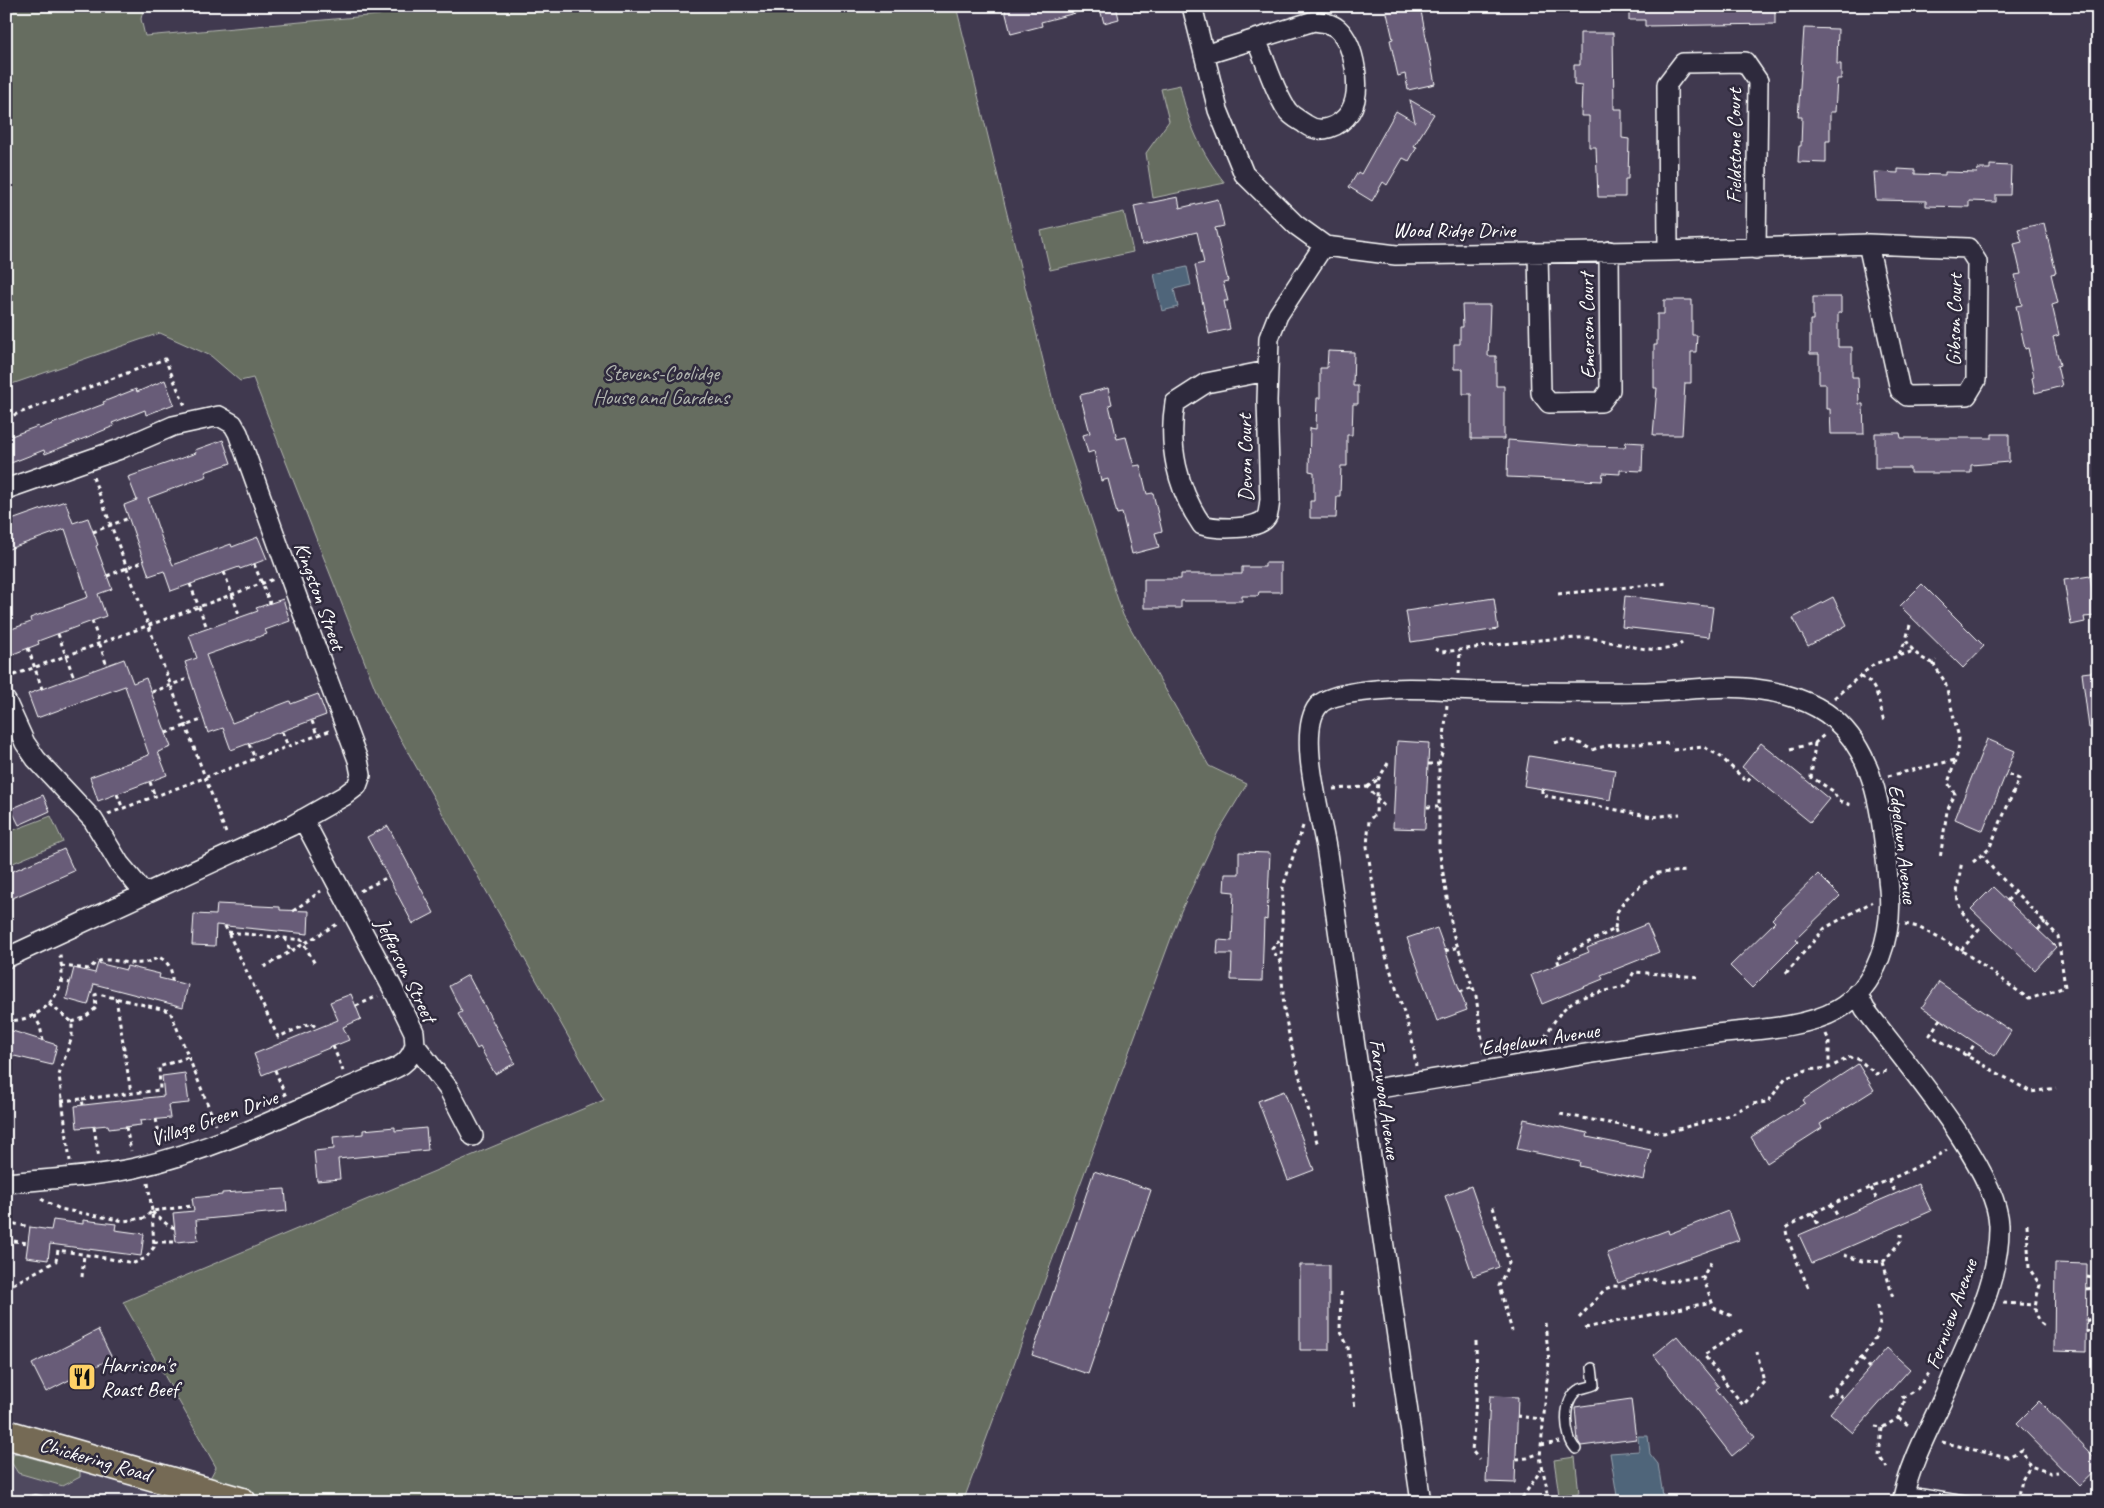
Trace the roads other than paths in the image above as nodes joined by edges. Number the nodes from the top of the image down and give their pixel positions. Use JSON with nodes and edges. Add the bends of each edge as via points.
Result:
{"nodes":[{"id":1,"x":1192,"y":6,"type":"edge"},
{"id":2,"x":1256,"y":40,"type":"junction"},
{"id":3,"x":1204,"y":54,"type":"junction"},
{"id":4,"x":1868,"y":244,"type":"junction"},
{"id":5,"x":1324,"y":245,"type":"junction"},
{"id":6,"x":1756,"y":249,"type":"junction"},
{"id":7,"x":1609,"y":251,"type":"junction"},
{"id":8,"x":1668,"y":251,"type":"junction"},
{"id":9,"x":1538,"y":253,"type":"junction"},
{"id":10,"x":1267,"y":371,"type":"junction"},
{"id":11,"x":6,"y":489,"type":"edge"},
{"id":12,"x":6,"y":701,"type":"edge"},
{"id":13,"x":1319,"y":705,"type":"joint"},
{"id":14,"x":303,"y":819,"type":"junction"},
{"id":15,"x":144,"y":894,"type":"junction"},
{"id":16,"x":6,"y":958,"type":"edge"},
{"id":17,"x":1857,"y":993,"type":"junction"},
{"id":18,"x":415,"y":1045,"type":"junction"},
{"id":19,"x":1361,"y":1091,"type":"junction"},
{"id":20,"x":473,"y":1136,"type":"dead end"},
{"id":21,"x":6,"y":1183,"type":"edge"},
{"id":22,"x":1592,"y":1368,"type":"dead end"},
{"id":23,"x":6,"y":1434,"type":"edge"},
{"id":24,"x":1576,"y":1449,"type":"dead end"},
{"id":25,"x":199,"y":1489,"type":"junction"},
{"id":26,"x":1903,"y":1496,"type":"edge"},
{"id":27,"x":174,"y":1502,"type":"edge"},
{"id":28,"x":242,"y":1502,"type":"edge"},
{"id":29,"x":1421,"y":1502,"type":"edge"},
{"id":30,"x":1970,"y":1502,"type":"edge"}],
"edges":[{"from":1,"to":3,"type":"street","name":"Wood Ridge Drive"},
{"from":2,"to":2,"type":"street","via":[[1314,21],[1328,22],[1339,30],[1356,68],[1350,112],[1332,129],[1320,129],[1310,128],[1287,111]]},
{"from":2,"to":3,"type":"street"},
{"from":3,"to":5,"type":"street","name":"Wood Ridge Drive","via":[[1218,110],[1244,174],[1296,225]]},
{"from":4,"to":4,"type":"street","name":"Gibson Court","via":[[1968,248],[1977,262],[1976,380],[1966,395],[1908,396],[1900,390]]},
{"from":4,"to":6,"type":"street","name":"Wood Ridge Drive"},
{"from":5,"to":9,"type":"street","name":"Wood Ridge Drive","via":[[1396,255]]},
{"from":5,"to":10,"type":"street","name":"Devon Court","via":[[1278,315],[1269,338]]},
{"from":6,"to":8,"type":"street","name":"Wood Ridge Drive"},
{"from":6,"to":8,"type":"street","name":"Fieldstone Court","via":[[1758,80],[1745,62],[1683,63],[1667,84]]},
{"from":7,"to":8,"type":"street","name":"Wood Ridge Drive"},
{"from":7,"to":9,"type":"street","name":"Wood Ridge Drive"},
{"from":7,"to":9,"type":"street","name":"Emerson Court","via":[[1610,390],[1601,402],[1549,403],[1541,393]]},
{"from":10,"to":10,"type":"street","name":"Devon Court","via":[[1268,516],[1252,526],[1213,528],[1202,525],[1185,497],[1172,447],[1175,403],[1206,383]]},
{"from":11,"to":14,"type":"street","name":"Kingston Street","via":[[191,421],[219,416],[233,424],[360,768],[357,786]]},
{"from":12,"to":15,"type":"street","via":[[36,759],[93,820],[119,863]]},
{"from":13,"to":17,"type":"street","name":"Edgelawn Avenue","via":[[1329,699],[1393,688],[1639,692],[1746,688],[1774,692],[1822,710],[1837,722],[1862,756],[1873,779],[1885,850],[1889,922],[1877,965],[1868,984]]},
{"from":13,"to":19,"type":"street","name":"Farrwood Avenue","via":[[1310,724],[1308,738]]},
{"from":14,"to":15,"type":"street","name":"Kingston Street"},
{"from":14,"to":18,"type":"street","name":"Jefferson Street","via":[[414,1032]]},
{"from":15,"to":16,"type":"street","name":"Kingston Street"},
{"from":17,"to":19,"type":"street","name":"Edgelawn Avenue","via":[[1839,1009],[1810,1022],[1706,1035]]},
{"from":17,"to":26,"type":"street","name":"Fernview Avenue","via":[[1865,1009],[1968,1149],[1993,1199],[1999,1224],[1998,1246],[1985,1298]]},
{"from":18,"to":20,"type":"street","name":"Jefferson Street","via":[[448,1088]]},
{"from":18,"to":21,"type":"street","name":"Village Green Drive","via":[[409,1059],[397,1069],[223,1142],[139,1166],[73,1177]]},
{"from":19,"to":29,"type":"street","name":"Farrwood Avenue"},
{"from":22,"to":24,"type":"lane","via":[[1594,1385],[1578,1390],[1570,1400],[1567,1414],[1570,1439]]},
{"from":23,"to":25,"type":"main road","name":"Chickering Road"},
{"from":25,"to":27,"type":"street"},
{"from":25,"to":28,"type":"main road","name":"Chickering Road"},
{"from":26,"to":30,"type":"lane"}]}
